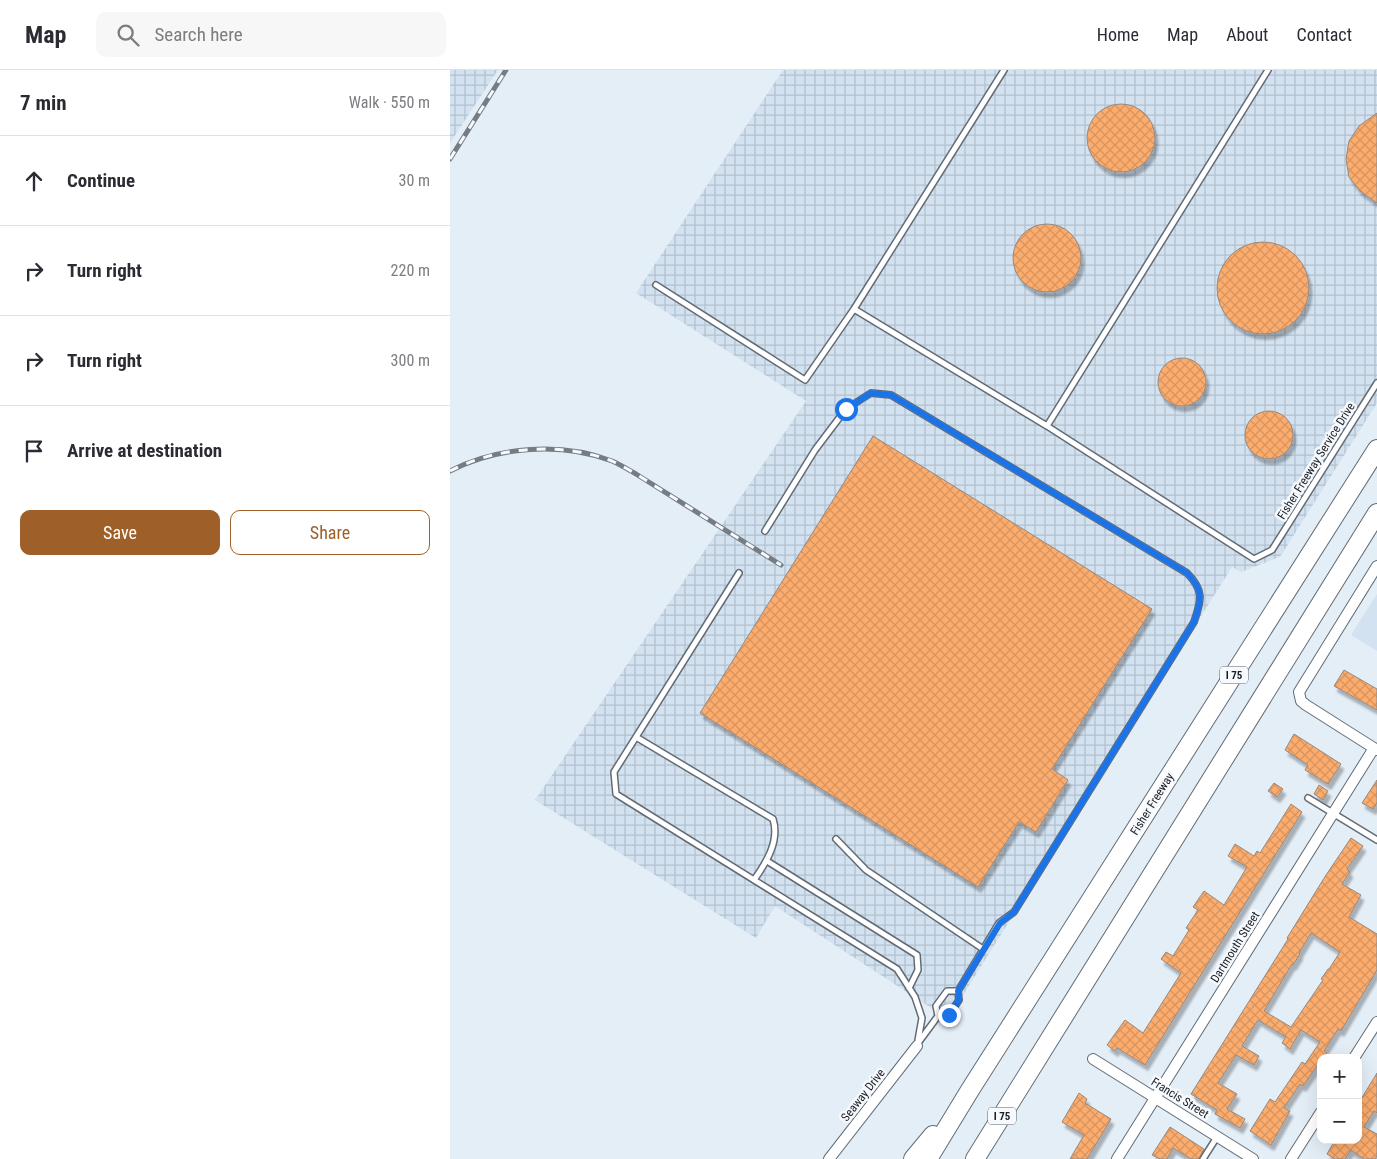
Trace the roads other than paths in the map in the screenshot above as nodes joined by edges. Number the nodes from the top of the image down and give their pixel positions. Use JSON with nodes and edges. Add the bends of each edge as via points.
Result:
{"nodes":[{"id":1,"x":1004,"y":70,"type":"edge"},
{"id":2,"x":1268,"y":70,"type":"edge"},
{"id":3,"x":656,"y":285,"type":"dead end"},
{"id":4,"x":854,"y":309,"type":"junction"},
{"id":5,"x":1377,"y":383,"type":"edge"},
{"id":6,"x":1047,"y":426,"type":"junction"},
{"id":7,"x":1377,"y":449,"type":"edge"},
{"id":8,"x":1377,"y":513,"type":"edge"},
{"id":9,"x":765,"y":531,"type":"dead end"},
{"id":10,"x":1377,"y":566,"type":"edge"},
{"id":11,"x":739,"y":573,"type":"dead end"},
{"id":12,"x":636,"y":737,"type":"junction"},
{"id":13,"x":1376,"y":749,"type":"edge"},
{"id":14,"x":1308,"y":798,"type":"dead end"},
{"id":15,"x":1333,"y":814,"type":"junction"},
{"id":16,"x":836,"y":838,"type":"dead end"},
{"id":17,"x":1377,"y":840,"type":"edge"},
{"id":18,"x":767,"y":861,"type":"junction"},
{"id":19,"x":754,"y":880,"type":"junction"},
{"id":20,"x":983,"y":949,"type":"junction"},
{"id":21,"x":909,"y":988,"type":"junction"},
{"id":22,"x":958,"y":991,"type":"junction"},
{"id":23,"x":938,"y":1016,"type":"junction"},
{"id":24,"x":1377,"y":1022,"type":"edge"},
{"id":25,"x":917,"y":1046,"type":"junction"},
{"id":26,"x":1357,"y":1054,"type":"edge"},
{"id":27,"x":1093,"y":1059,"type":"dead end"},
{"id":28,"x":970,"y":1090,"type":"junction"},
{"id":29,"x":1155,"y":1098,"type":"junction"},
{"id":30,"x":1317,"y":1118,"type":"edge"},
{"id":31,"x":1217,"y":1137,"type":"junction"},
{"id":32,"x":830,"y":1159,"type":"edge"},
{"id":33,"x":913,"y":1159,"type":"edge"},
{"id":34,"x":928,"y":1159,"type":"edge"},
{"id":35,"x":975,"y":1159,"type":"edge"},
{"id":36,"x":1117,"y":1159,"type":"edge"},
{"id":37,"x":1203,"y":1159,"type":"edge"},
{"id":38,"x":1253,"y":1159,"type":"edge"},
{"id":39,"x":1291,"y":1159,"type":"edge"}],
"edges":[{"from":1,"to":4,"type":"lane"},
{"from":2,"to":6,"type":"lane"},
{"from":3,"to":4,"type":"lane","via":[[805,380]]},
{"from":4,"to":6,"type":"lane"},
{"from":5,"to":6,"type":"lane","name":"Fisher Freeway Service Drive","via":[[1272,550],[1254,558]]},
{"from":7,"to":28,"type":"highway","name":"Fisher Freeway","number":"I 75"},
{"from":8,"to":35,"type":"highway","number":"I 75"},
{"from":9,"to":20,"type":"lane","via":[[815,450],[846,409],[871,393],[891,395],[1193,579],[1201,602],[1194,622],[1014,912],[1000,923]]},
{"from":10,"to":13,"type":"street","via":[[1301,687],[1300,697],[1306,705]]},
{"from":11,"to":12,"type":"lane"},
{"from":12,"to":18,"type":"lane","via":[[773,819],[776,830]]},
{"from":12,"to":19,"type":"lane","via":[[614,772],[616,794]]},
{"from":13,"to":15,"type":"street","name":"Dartmouth Street"},
{"from":14,"to":15,"type":"lane"},
{"from":15,"to":17,"type":"lane"},
{"from":15,"to":29,"type":"street","name":"Dartmouth Street"},
{"from":16,"to":20,"type":"lane","via":[[866,870]]},
{"from":18,"to":19,"type":"lane"},
{"from":18,"to":21,"type":"lane","via":[[917,955],[918,970]]},
{"from":19,"to":21,"type":"lane","via":[[897,969]]},
{"from":20,"to":22,"type":"lane"},
{"from":21,"to":25,"type":"lane","via":[[922,1018]]},
{"from":22,"to":23,"type":"lane","via":[[959,1000],[949,1015]]},
{"from":22,"to":23,"type":"lane","via":[[947,991],[936,1006]]},
{"from":23,"to":25,"type":"lane"},
{"from":24,"to":26,"type":"street"},
{"from":25,"to":32,"type":"street","name":"Seaway Drive"},
{"from":27,"to":29,"type":"street","name":"Francis Street"},
{"from":28,"to":33,"type":"highway"},
{"from":28,"to":34,"type":"highway","name":"Fisher Freeway","number":"I 75"},
{"from":29,"to":31,"type":"street","name":"Francis Street"},
{"from":29,"to":36,"type":"street","name":"Dartmouth Street"},
{"from":30,"to":39,"type":"street"},
{"from":31,"to":37,"type":"lane"},
{"from":31,"to":38,"type":"street","name":"Francis Street"}]}
